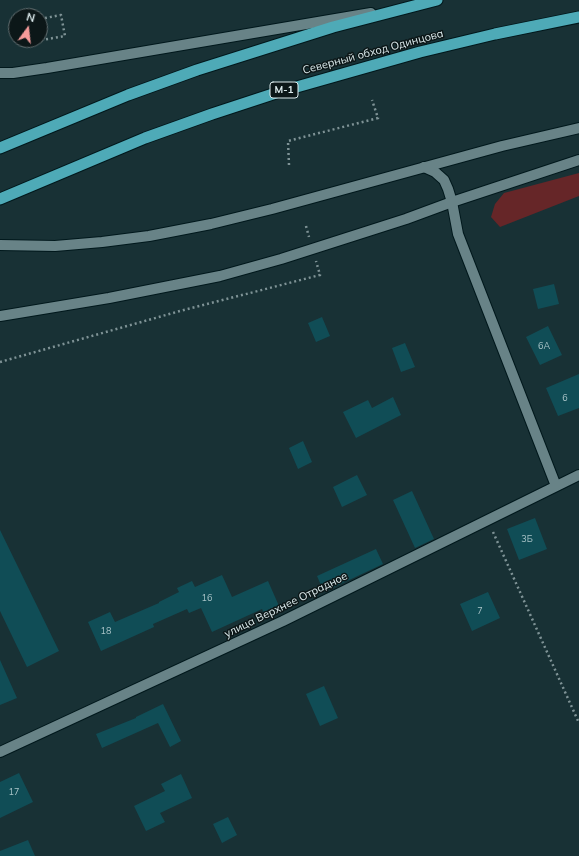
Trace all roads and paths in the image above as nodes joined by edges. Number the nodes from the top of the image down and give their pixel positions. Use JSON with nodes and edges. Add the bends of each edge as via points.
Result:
{"nodes":[{"id":1,"x":437,"y":0,"type":"edge"},
{"id":2,"x":409,"y":6,"type":"junction"},
{"id":3,"x":48,"y":17,"type":"edge"},
{"id":4,"x":579,"y":17,"type":"edge"},
{"id":5,"x":48,"y":39,"type":"edge"},
{"id":6,"x":0,"y":73,"type":"edge"},
{"id":7,"x":372,"y":100,"type":"dead end"},
{"id":8,"x":579,"y":128,"type":"edge"},
{"id":9,"x":0,"y":148,"type":"edge"},
{"id":10,"x":579,"y":160,"type":"edge"},
{"id":11,"x":289,"y":165,"type":"dead end"},
{"id":12,"x":424,"y":167,"type":"junction"},
{"id":13,"x":0,"y":199,"type":"edge"},
{"id":14,"x":452,"y":202,"type":"junction"},
{"id":15,"x":306,"y":226,"type":"dead end"},
{"id":16,"x":310,"y":241,"type":"dead end"},
{"id":17,"x":0,"y":245,"type":"edge"},
{"id":18,"x":314,"y":256,"type":"dead end"},
{"id":19,"x":0,"y":316,"type":"edge"},
{"id":20,"x":0,"y":362,"type":"edge"},
{"id":21,"x":579,"y":475,"type":"edge"},
{"id":22,"x":556,"y":486,"type":"junction"},
{"id":23,"x":488,"y":521,"type":"junction"},
{"id":24,"x":579,"y":723,"type":"edge"},
{"id":25,"x":0,"y":752,"type":"edge"}],
"edges":[{"from":1,"to":2,"type":"highway"},
{"from":2,"to":6,"type":"main road","via":[[47,68]]},
{"from":2,"to":9,"type":"highway","via":[[197,70],[128,95]]},
{"from":3,"to":5,"type":"path","via":[[61,15],[65,36]]},
{"from":4,"to":13,"type":"highway","name":"Северный обход Одинцова","number":"М-1","via":[[420,52],[279,92],[145,138]]},
{"from":7,"to":11,"type":"path","via":[[378,118],[288,141]]},
{"from":8,"to":12,"type":"main road"},
{"from":10,"to":14,"type":"main road"},
{"from":12,"to":14,"type":"main road","via":[[444,180]]},
{"from":12,"to":17,"type":"main road","via":[[272,209],[149,236],[43,246]]},
{"from":14,"to":19,"type":"main road","via":[[327,245],[220,276],[102,300]]},
{"from":14,"to":22,"type":"main road","via":[[458,234]]},
{"from":15,"to":16,"type":"path"},
{"from":18,"to":20,"type":"path","via":[[320,275]]},
{"from":21,"to":22,"type":"main road","name":"улица Верхнее Отрадное"},
{"from":22,"to":23,"type":"main road","name":"улица Верхнее Отрадное"},
{"from":23,"to":24,"type":"path"},
{"from":23,"to":25,"type":"main road","name":"улица Верхнее Отрадное","via":[[283,621]]}]}
